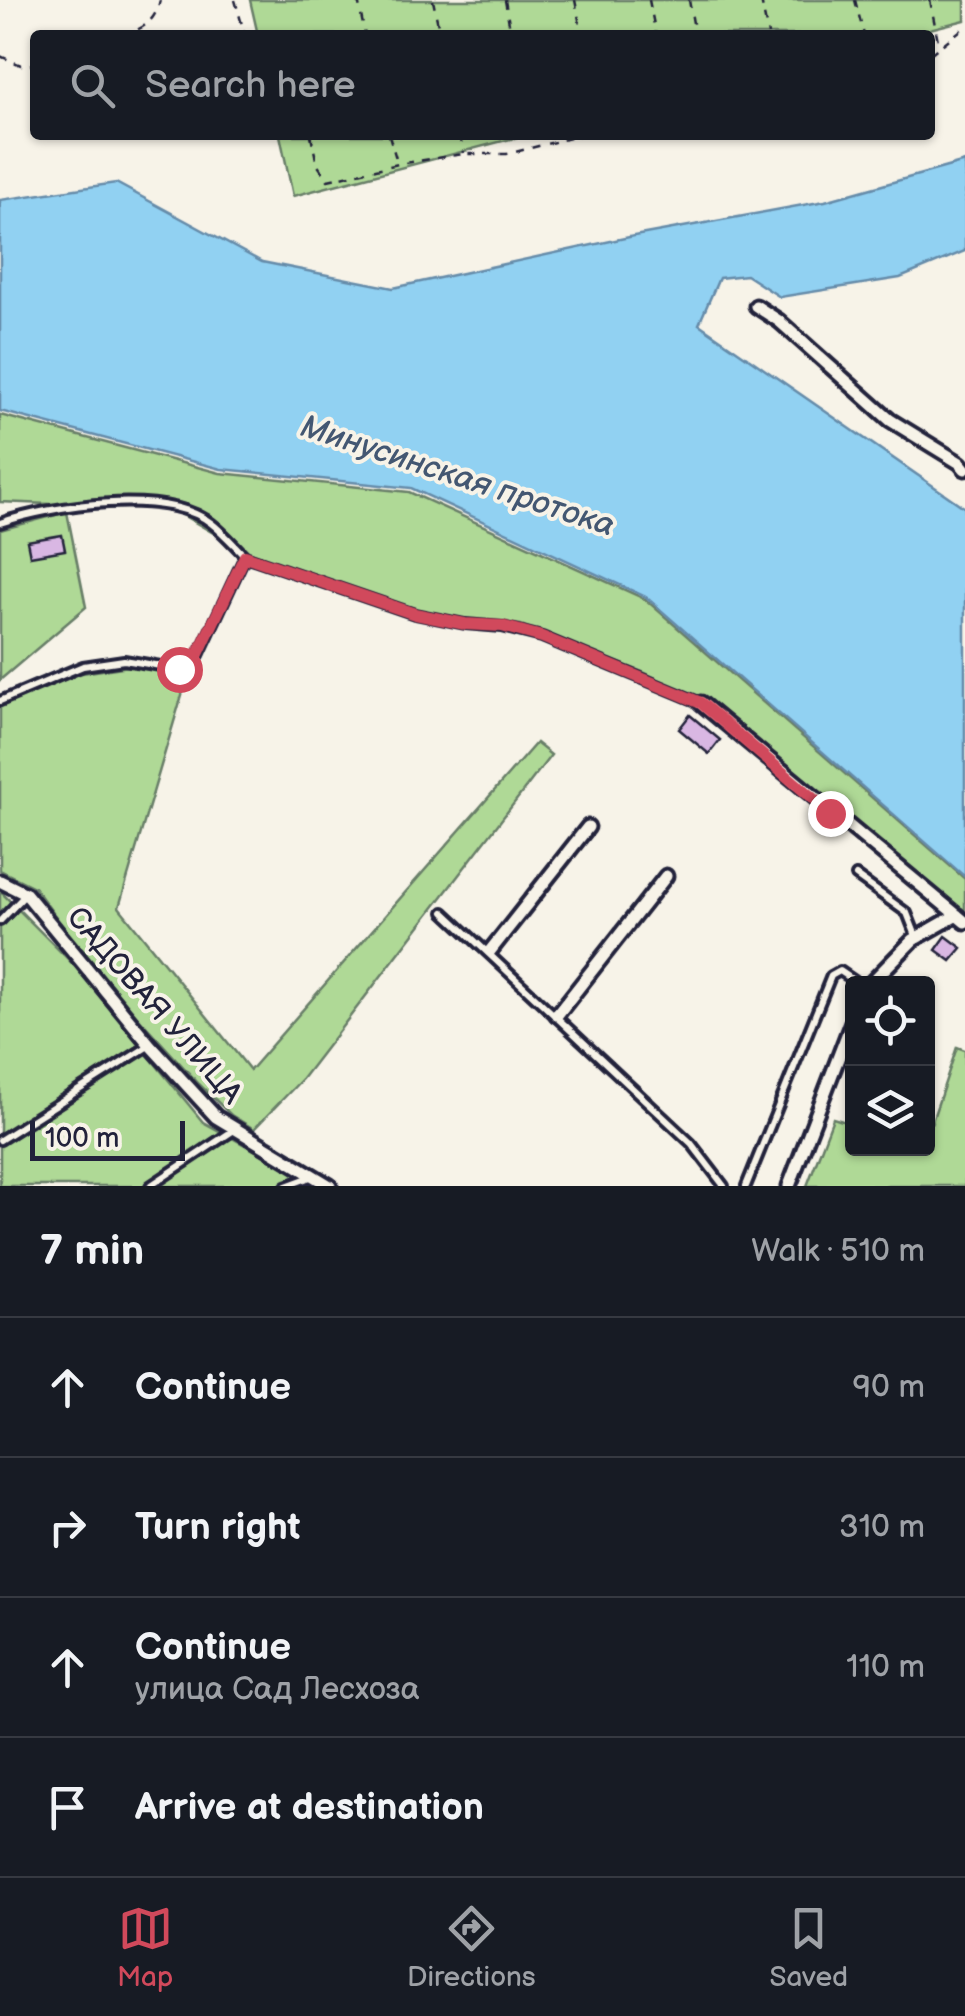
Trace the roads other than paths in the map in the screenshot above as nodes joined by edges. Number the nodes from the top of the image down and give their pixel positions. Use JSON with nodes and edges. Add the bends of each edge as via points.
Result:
{"nodes":[{"id":1,"x":756,"y":306,"type":"dead end"},
{"id":2,"x":965,"y":469,"type":"edge"},
{"id":3,"x":0,"y":523,"type":"edge"},
{"id":4,"x":245,"y":556,"type":"junction"},
{"id":5,"x":0,"y":701,"type":"edge"},
{"id":6,"x":701,"y":703,"type":"joint"},
{"id":7,"x":588,"y":827,"type":"dead end"},
{"id":8,"x":666,"y":876,"type":"dead end"},
{"id":9,"x":856,"y":876,"type":"dead end"},
{"id":10,"x":0,"y":881,"type":"edge"},
{"id":11,"x":26,"y":894,"type":"junction"},
{"id":12,"x":444,"y":912,"type":"dead end"},
{"id":13,"x":961,"y":918,"type":"edge"},
{"id":14,"x":0,"y":921,"type":"edge"},
{"id":15,"x":915,"y":939,"type":"junction"},
{"id":16,"x":490,"y":952,"type":"junction"},
{"id":17,"x":847,"y":976,"type":"edge"},
{"id":18,"x":878,"y":976,"type":"edge"},
{"id":19,"x":558,"y":1016,"type":"junction"},
{"id":20,"x":845,"y":1040,"type":"edge"},
{"id":21,"x":150,"y":1045,"type":"junction"},
{"id":22,"x":235,"y":1130,"type":"junction"},
{"id":23,"x":0,"y":1140,"type":"edge"},
{"id":24,"x":312,"y":1176,"type":"junction"},
{"id":25,"x":150,"y":1186,"type":"edge"},
{"id":26,"x":286,"y":1186,"type":"edge"},
{"id":27,"x":330,"y":1186,"type":"edge"},
{"id":28,"x":724,"y":1186,"type":"edge"},
{"id":29,"x":746,"y":1186,"type":"edge"},
{"id":30,"x":789,"y":1186,"type":"edge"}],
"edges":[{"from":1,"to":2,"type":"street","via":[[890,420]]},
{"from":3,"to":4,"type":"lane","via":[[47,510],[170,505],[210,521]]},
{"from":4,"to":5,"type":"lane","via":[[198,654],[179,669],[124,660],[83,666]]},
{"from":4,"to":6,"type":"lane","via":[[415,614],[542,637]]},
{"from":6,"to":13,"type":"street"},
{"from":7,"to":16,"type":"street"},
{"from":8,"to":19,"type":"street"},
{"from":9,"to":15,"type":"lane","via":[[906,913]]},
{"from":10,"to":11,"type":"street","name":"САДОВАЯ УЛИЦА"},
{"from":11,"to":14,"type":"lane"},
{"from":11,"to":21,"type":"street","name":"САДОВАЯ УЛИЦА"},
{"from":12,"to":16,"type":"lane"},
{"from":13,"to":15,"type":"street"},
{"from":15,"to":18,"type":"street"},
{"from":16,"to":19,"type":"lane"},
{"from":17,"to":29,"type":"lane","via":[[831,976]]},
{"from":19,"to":28,"type":"lane","via":[[691,1143]]},
{"from":20,"to":30,"type":"street"},
{"from":21,"to":22,"type":"street","name":"САДОВАЯ УЛИЦА"},
{"from":21,"to":23,"type":"lane"},
{"from":22,"to":24,"type":"street","name":"САДОВАЯ УЛИЦА"},
{"from":22,"to":25,"type":"lane"},
{"from":24,"to":26,"type":"lane"},
{"from":24,"to":27,"type":"street","name":"САДОВАЯ УЛИЦА"}]}
